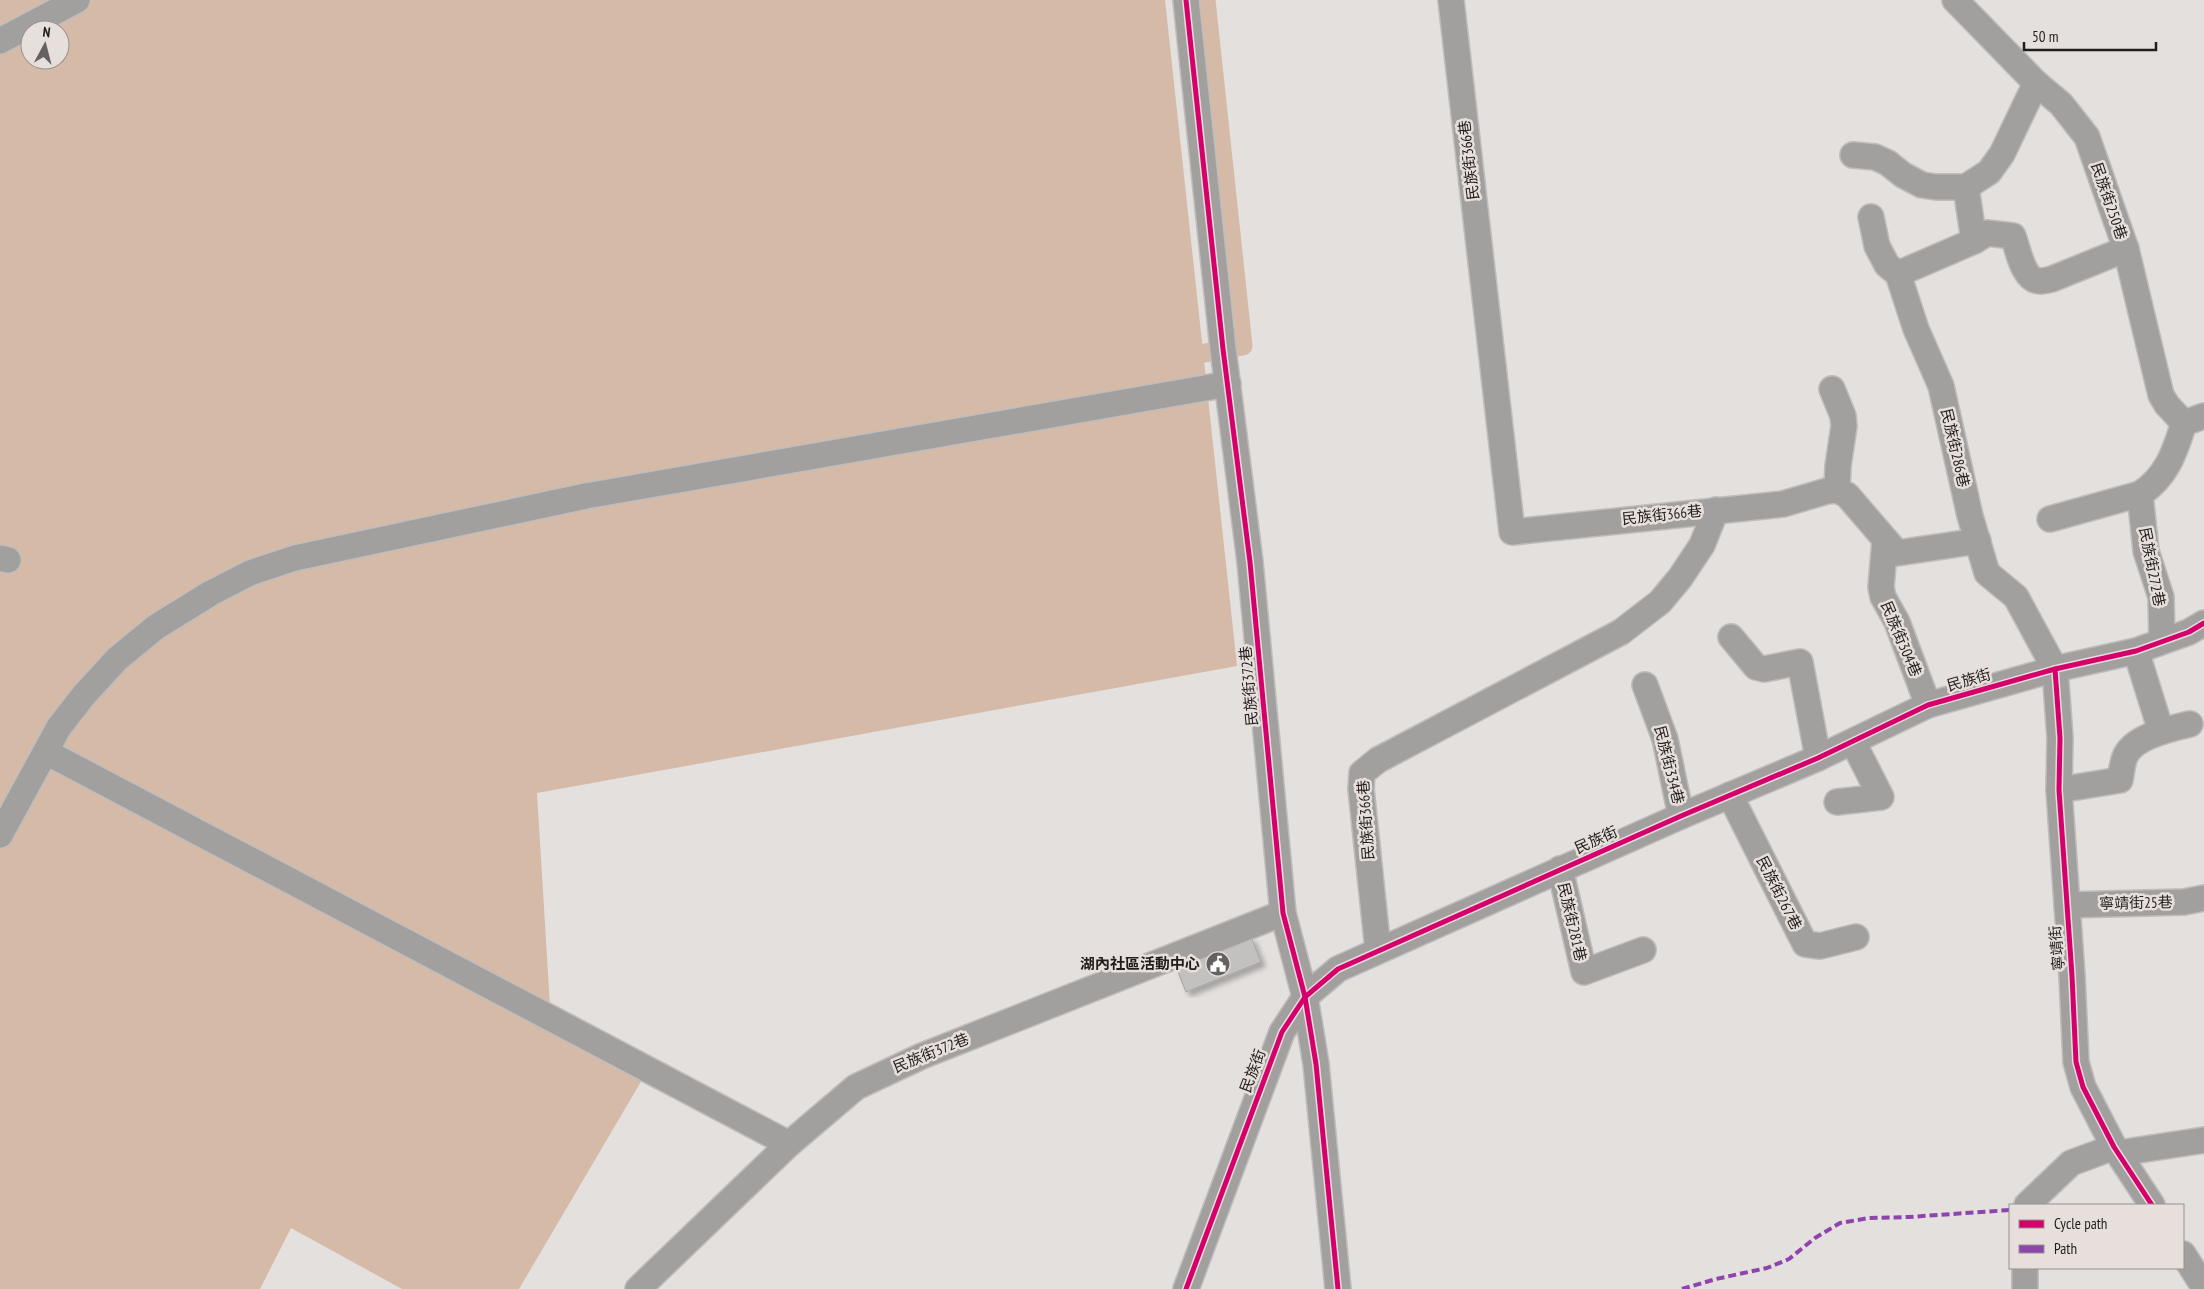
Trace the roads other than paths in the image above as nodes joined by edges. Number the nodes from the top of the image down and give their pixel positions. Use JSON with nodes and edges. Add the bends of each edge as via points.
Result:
{"nodes":[{"id":1,"x":77,"y":0,"type":"edge"},
{"id":2,"x":1186,"y":0,"type":"edge"},
{"id":3,"x":1451,"y":0,"type":"edge"},
{"id":4,"x":1955,"y":0,"type":"edge"},
{"id":5,"x":0,"y":41,"type":"edge"},
{"id":6,"x":2036,"y":82,"type":"junction"},
{"id":7,"x":1853,"y":155,"type":"dead end"},
{"id":8,"x":1966,"y":187,"type":"junction"},
{"id":9,"x":1871,"y":217,"type":"dead end"},
{"id":10,"x":1974,"y":241,"type":"junction"},
{"id":11,"x":2126,"y":249,"type":"junction"},
{"id":12,"x":1898,"y":274,"type":"junction"},
{"id":13,"x":1226,"y":368,"type":"junction"},
{"id":14,"x":1832,"y":390,"type":"dead end"},
{"id":15,"x":2194,"y":419,"type":"edge"},
{"id":16,"x":1837,"y":490,"type":"junction"},
{"id":17,"x":2140,"y":494,"type":"junction"},
{"id":18,"x":1716,"y":510,"type":"junction"},
{"id":19,"x":2050,"y":519,"type":"dead end"},
{"id":20,"x":1884,"y":540,"type":"junction"},
{"id":21,"x":1978,"y":541,"type":"junction"},
{"id":22,"x":2204,"y":623,"type":"edge"},
{"id":23,"x":1731,"y":637,"type":"dead end"},
{"id":24,"x":2162,"y":641,"type":"junction"},
{"id":25,"x":2136,"y":651,"type":"junction"},
{"id":26,"x":2055,"y":669,"type":"junction"},
{"id":27,"x":1645,"y":685,"type":"dead end"},
{"id":28,"x":1928,"y":705,"type":"junction"},
{"id":29,"x":2190,"y":724,"type":"dead end"},
{"id":30,"x":2161,"y":731,"type":"junction"},
{"id":31,"x":1853,"y":742,"type":"junction"},
{"id":32,"x":46,"y":752,"type":"junction"},
{"id":33,"x":1818,"y":758,"type":"junction"},
{"id":34,"x":2059,"y":790,"type":"junction"},
{"id":35,"x":1730,"y":795,"type":"junction"},
{"id":36,"x":1837,"y":802,"type":"dead end"},
{"id":37,"x":1681,"y":816,"type":"junction"},
{"id":38,"x":0,"y":835,"type":"edge"},
{"id":39,"x":1560,"y":870,"type":"junction"},
{"id":40,"x":2204,"y":898,"type":"edge"},
{"id":41,"x":2204,"y":909,"type":"edge"},
{"id":42,"x":2067,"y":912,"type":"junction"},
{"id":43,"x":1283,"y":913,"type":"junction"},
{"id":44,"x":1856,"y":937,"type":"dead end"},
{"id":45,"x":1378,"y":950,"type":"junction"},
{"id":46,"x":1643,"y":950,"type":"dead end"},
{"id":47,"x":1305,"y":997,"type":"junction"},
{"id":48,"x":2204,"y":1140,"type":"edge"},
{"id":49,"x":789,"y":1144,"type":"junction"},
{"id":50,"x":2116,"y":1150,"type":"junction"},
{"id":51,"x":2028,"y":1204,"type":"edge"},
{"id":52,"x":2151,"y":1204,"type":"edge"},
{"id":53,"x":2184,"y":1256,"type":"edge"},
{"id":54,"x":2024,"y":1269,"type":"edge"},
{"id":55,"x":2204,"y":1287,"type":"edge"},
{"id":56,"x":638,"y":1289,"type":"edge"},
{"id":57,"x":1186,"y":1289,"type":"edge"},
{"id":58,"x":1340,"y":1289,"type":"edge"},
{"id":59,"x":2025,"y":1289,"type":"edge"}],
"edges":[{"from":1,"to":5,"type":"street"},
{"from":2,"to":13,"type":"street","name":"民族街372巷"},
{"from":3,"to":18,"type":"street","name":"民族街366巷","via":[[1512,532]]},
{"from":4,"to":6,"type":"street","name":"民族街250巷"},
{"from":6,"to":8,"type":"street","via":[[2002,154],[1988,172]]},
{"from":6,"to":11,"type":"street","name":"民族街250巷","via":[[2061,104],[2087,138]]},
{"from":7,"to":8,"type":"street","via":[[1888,163],[1922,185]]},
{"from":8,"to":10,"type":"street"},
{"from":9,"to":12,"type":"street","name":"民族街286巷","via":[[1877,246],[1888,265]]},
{"from":10,"to":11,"type":"street","via":[[1987,234],[2013,236],[2025,271],[2039,282]]},
{"from":10,"to":12,"type":"street"},
{"from":11,"to":15,"type":"street","name":"民族街250巷","via":[[2161,395],[2167,405]]},
{"from":12,"to":21,"type":"street","name":"民族街286巷","via":[[1916,329],[1941,386]]},
{"from":13,"to":32,"type":"street","via":[[586,496],[295,558],[250,573],[156,626],[84,695],[59,727]]},
{"from":13,"to":43,"type":"street","name":"民族街372巷","via":[[1250,562]]},
{"from":14,"to":16,"type":"street","via":[[1844,416]]},
{"from":15,"to":17,"type":"street","via":[[2165,472]]},
{"from":16,"to":18,"type":"street","via":[[1783,504]]},
{"from":16,"to":20,"type":"street","via":[[1848,495]]},
{"from":17,"to":19,"type":"street"},
{"from":17,"to":24,"type":"street","name":"民族街272巷","via":[[2146,551],[2160,597]]},
{"from":18,"to":45,"type":"street","name":"民族街366巷","via":[[1702,545],[1680,578],[1660,602],[1621,632],[1378,760],[1362,772],[1361,789]]},
{"from":20,"to":21,"type":"street","via":[[1897,553]]},
{"from":20,"to":28,"type":"street","name":"民族街304巷","via":[[1883,597],[1897,622]]},
{"from":21,"to":26,"type":"street","name":"民族街286巷","via":[[1987,573],[2016,597]]},
{"from":22,"to":24,"type":"street","name":"民族街"},
{"from":23,"to":33,"type":"street","via":[[1756,667],[1764,669],[1800,662]]},
{"from":24,"to":25,"type":"street","name":"民族街"},
{"from":25,"to":26,"type":"street","name":"民族街"},
{"from":25,"to":30,"type":"street"},
{"from":26,"to":28,"type":"street","name":"民族街"},
{"from":26,"to":34,"type":"street","name":"寧靖街","via":[[2060,738]]},
{"from":27,"to":37,"type":"street","name":"民族街334巷","via":[[1665,739]]},
{"from":28,"to":31,"type":"street","name":"民族街"},
{"from":29,"to":30,"type":"street"},
{"from":30,"to":34,"type":"street","via":[[2128,751],[2120,780]]},
{"from":31,"to":33,"type":"street","name":"民族街"},
{"from":31,"to":36,"type":"street","via":[[1881,797]]},
{"from":32,"to":38,"type":"street"},
{"from":32,"to":49,"type":"street"},
{"from":33,"to":35,"type":"street","name":"民族街"},
{"from":34,"to":42,"type":"street","name":"寧靖街"},
{"from":35,"to":37,"type":"street","name":"民族街"},
{"from":35,"to":44,"type":"street","name":"民族街267巷","via":[[1805,944],[1820,946]]},
{"from":37,"to":39,"type":"street","name":"民族街"},
{"from":39,"to":45,"type":"street","name":"民族街"},
{"from":39,"to":46,"type":"street","name":"民族街281巷","via":[[1584,972]]},
{"from":40,"to":42,"type":"street","name":"寧靖街25巷"},
{"from":41,"to":42,"type":"street","via":[[2170,915]]},
{"from":42,"to":50,"type":"street","name":"寧靖街","via":[[2076,1062],[2083,1087]]},
{"from":43,"to":47,"type":"street","name":"民族街372巷"},
{"from":43,"to":49,"type":"street","name":"民族街372巷","via":[[886,1071],[856,1087]]},
{"from":45,"to":47,"type":"street","name":"民族街","via":[[1338,969]]},
{"from":47,"to":57,"type":"street","name":"民族街","via":[[1282,1032]]},
{"from":47,"to":58,"type":"street","name":"民族街372巷","via":[[1316,1064]]},
{"from":48,"to":50,"type":"street"},
{"from":49,"to":56,"type":"street","name":"民族街372巷"},
{"from":50,"to":51,"type":"street","via":[[2071,1163]]},
{"from":50,"to":52,"type":"street","name":"寧靖街"},
{"from":53,"to":55,"type":"street"},
{"from":54,"to":59,"type":"street"}]}
